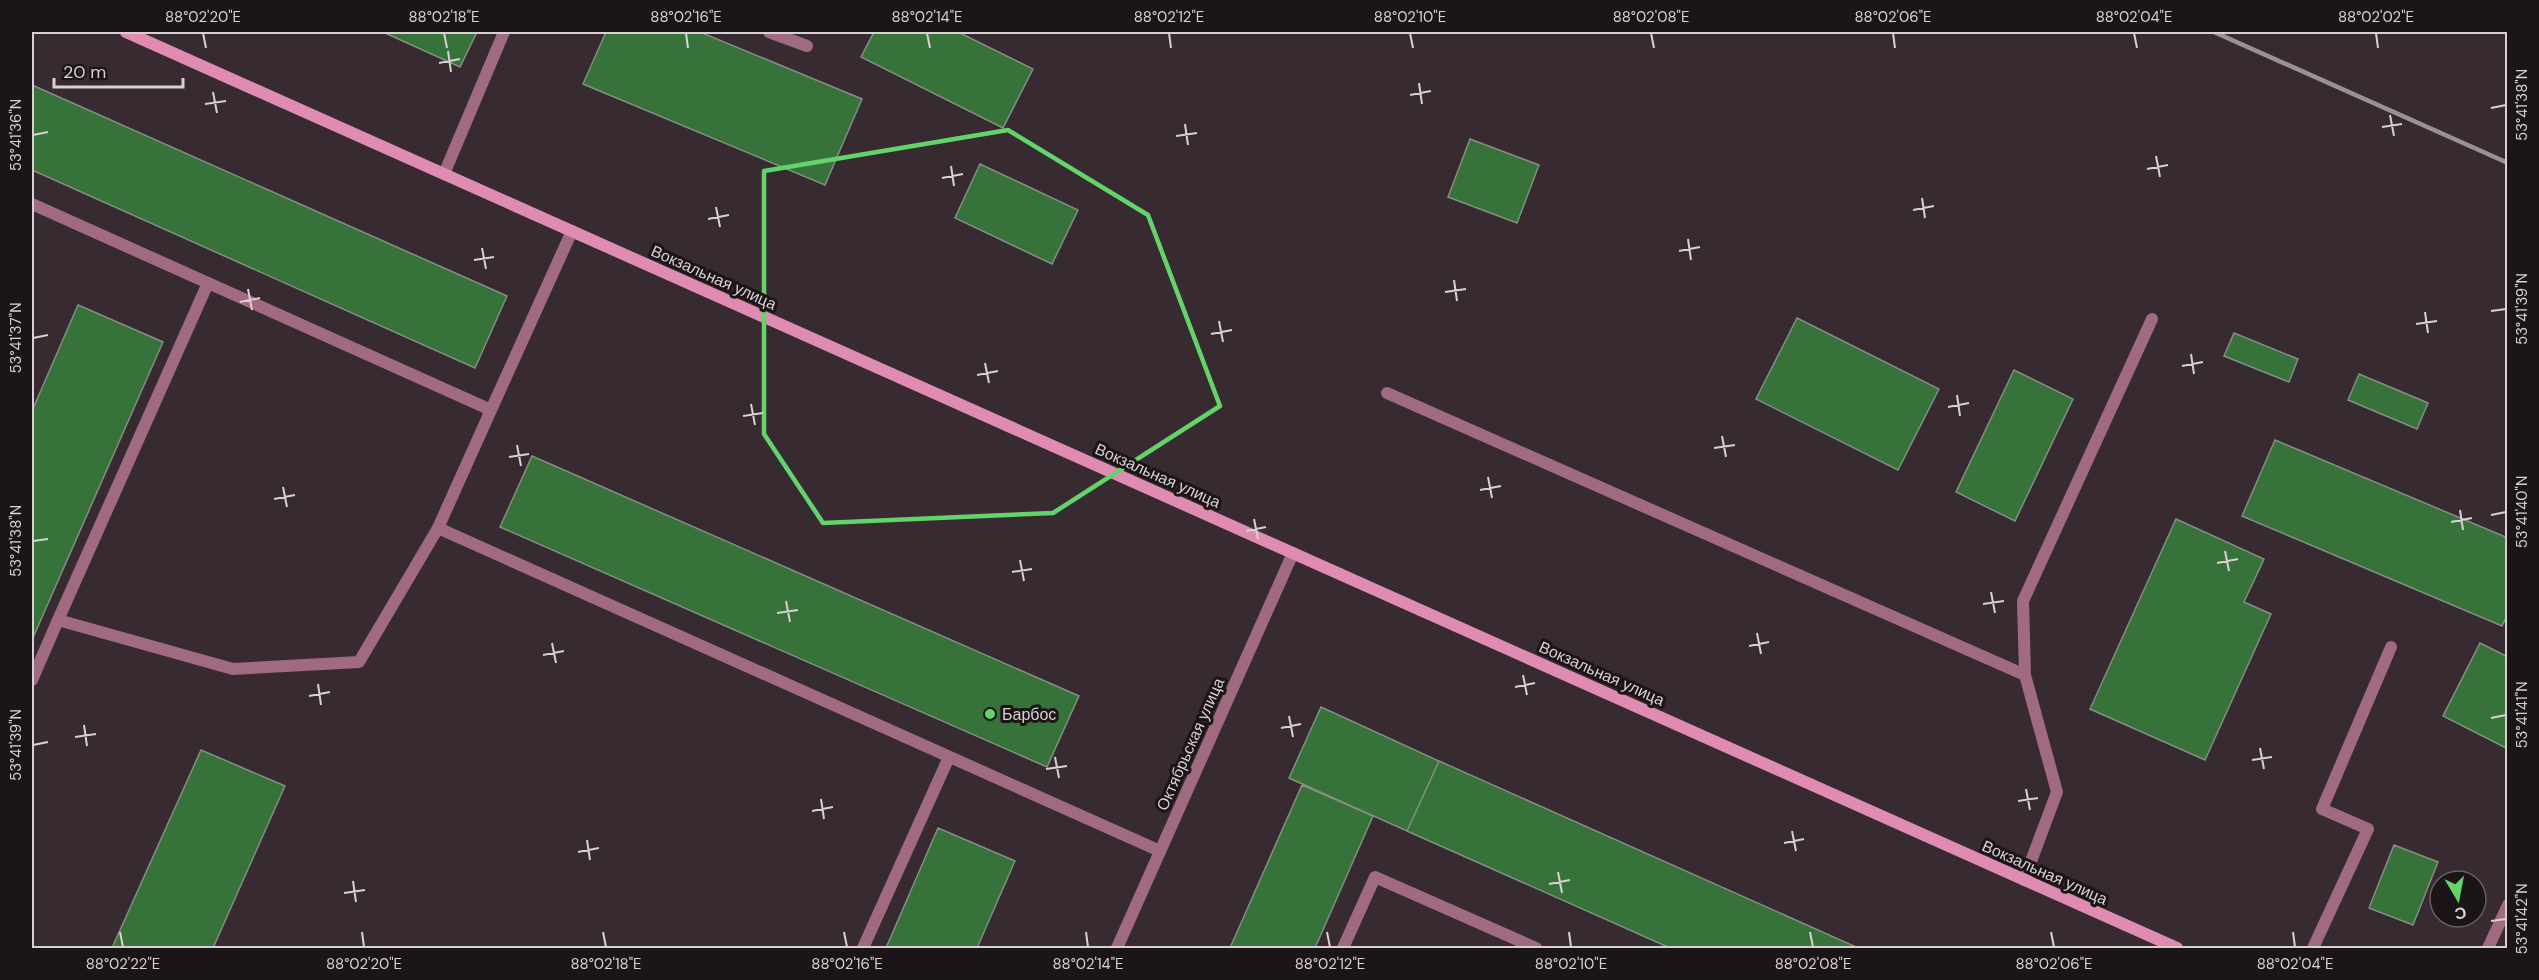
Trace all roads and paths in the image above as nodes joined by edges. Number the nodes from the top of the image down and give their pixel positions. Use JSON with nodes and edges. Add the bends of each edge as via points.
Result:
{"nodes":[{"id":1,"x":126,"y":32,"type":"edge"},
{"id":2,"x":504,"y":32,"type":"edge"},
{"id":3,"x":769,"y":32,"type":"edge"},
{"id":4,"x":807,"y":46,"type":"dead end"},
{"id":5,"x":444,"y":174,"type":"junction"},
{"id":6,"x":32,"y":204,"type":"edge"},
{"id":7,"x":572,"y":231,"type":"junction"},
{"id":8,"x":208,"y":283,"type":"junction"},
{"id":9,"x":2152,"y":319,"type":"dead end"},
{"id":10,"x":1387,"y":393,"type":"dead end"},
{"id":11,"x":492,"y":410,"type":"junction"},
{"id":12,"x":438,"y":528,"type":"junction"},
{"id":13,"x":1293,"y":554,"type":"junction"},
{"id":14,"x":58,"y":620,"type":"junction"},
{"id":15,"x":2391,"y":647,"type":"dead end"},
{"id":16,"x":2025,"y":675,"type":"junction"},
{"id":17,"x":32,"y":680,"type":"edge"},
{"id":18,"x":949,"y":757,"type":"junction"},
{"id":19,"x":1160,"y":852,"type":"junction"},
{"id":20,"x":2024,"y":880,"type":"junction"},
{"id":21,"x":2508,"y":905,"type":"edge"},
{"id":22,"x":863,"y":948,"type":"edge"},
{"id":23,"x":1117,"y":948,"type":"edge"},
{"id":24,"x":1343,"y":948,"type":"edge"},
{"id":25,"x":1536,"y":948,"type":"edge"},
{"id":26,"x":2177,"y":948,"type":"edge"},
{"id":27,"x":2313,"y":948,"type":"edge"},
{"id":28,"x":2488,"y":948,"type":"edge"}],
"edges":[{"from":1,"to":5,"type":"main road","name":"Вокзальная улица"},
{"from":2,"to":5,"type":"street"},
{"from":3,"to":4,"type":"street"},
{"from":5,"to":7,"type":"main road","name":"Вокзальная улица"},
{"from":6,"to":8,"type":"street"},
{"from":7,"to":11,"type":"street"},
{"from":7,"to":13,"type":"main road","name":"Вокзальная улица"},
{"from":8,"to":11,"type":"street"},
{"from":8,"to":14,"type":"street"},
{"from":9,"to":16,"type":"street","via":[[2023,601]]},
{"from":10,"to":16,"type":"street"},
{"from":11,"to":12,"type":"street"},
{"from":12,"to":14,"type":"street","via":[[359,662],[233,669]]},
{"from":12,"to":18,"type":"street"},
{"from":13,"to":19,"type":"street","name":"Октябрьская улица"},
{"from":13,"to":20,"type":"main road","name":"Вокзальная улица"},
{"from":14,"to":17,"type":"street"},
{"from":15,"to":27,"type":"street","via":[[2322,809],[2368,829]]},
{"from":16,"to":20,"type":"street","via":[[2057,792]]},
{"from":18,"to":19,"type":"street"},
{"from":18,"to":22,"type":"street"},
{"from":19,"to":23,"type":"street","name":"Октябрьская улица"},
{"from":20,"to":26,"type":"main road","name":"Вокзальная улица"},
{"from":21,"to":28,"type":"street"},
{"from":24,"to":25,"type":"street","via":[[1375,876]]}]}
